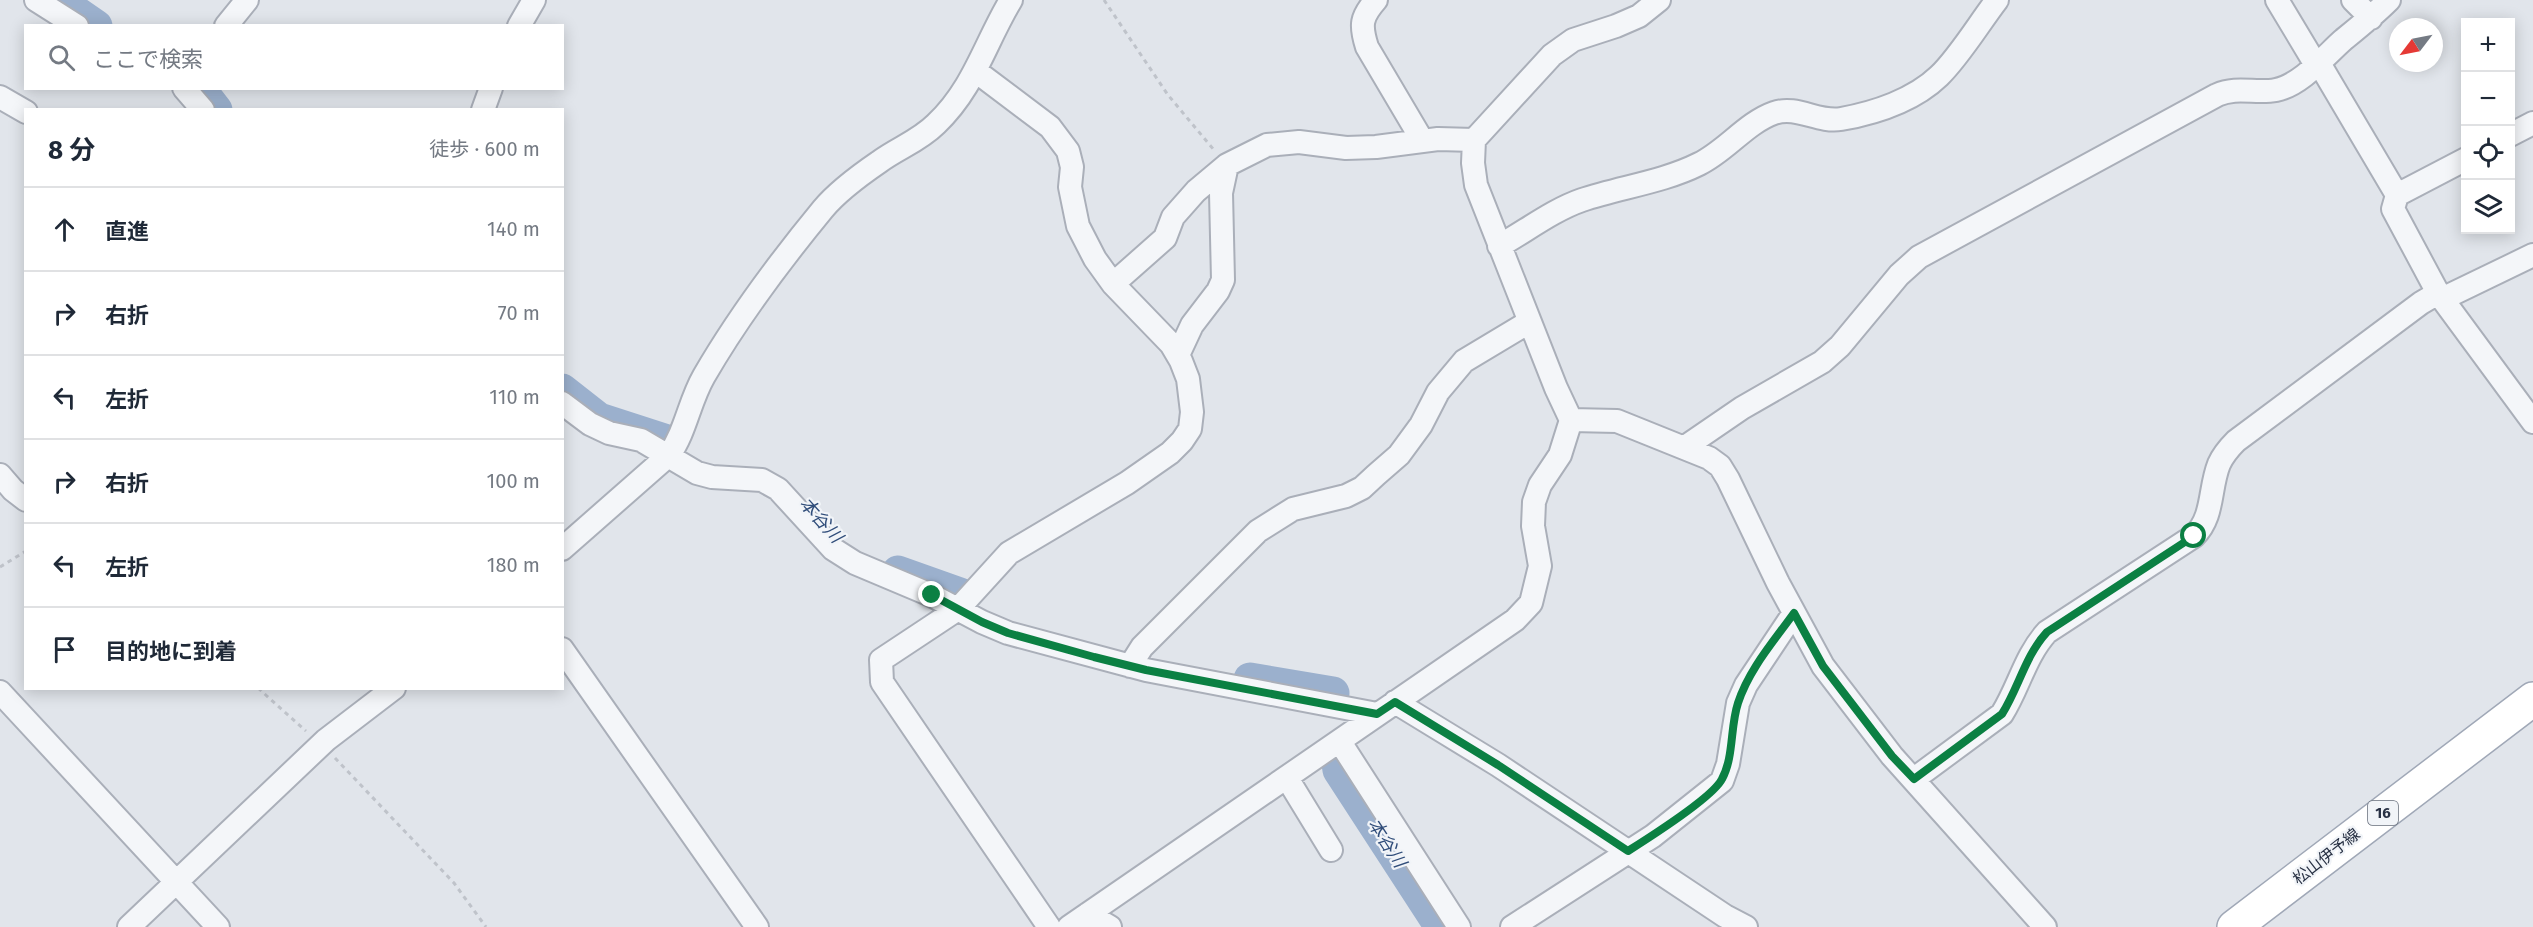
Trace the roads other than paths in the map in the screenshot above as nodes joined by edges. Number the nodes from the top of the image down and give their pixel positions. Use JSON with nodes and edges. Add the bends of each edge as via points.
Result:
{"nodes":[{"id":1,"x":36,"y":0,"type":"edge"},
{"id":2,"x":247,"y":0,"type":"edge"},
{"id":3,"x":534,"y":0,"type":"edge"},
{"id":4,"x":1011,"y":0,"type":"edge"},
{"id":5,"x":1376,"y":0,"type":"edge"},
{"id":6,"x":1659,"y":0,"type":"edge"},
{"id":7,"x":2277,"y":0,"type":"edge"},
{"id":8,"x":2353,"y":0,"type":"edge"},
{"id":9,"x":2389,"y":0,"type":"edge"},
{"id":10,"x":1992,"y":2,"type":"edge"},
{"id":11,"x":2371,"y":18,"type":"junction"},
{"id":12,"x":74,"y":24,"type":"edge"},
{"id":13,"x":228,"y":24,"type":"edge"},
{"id":14,"x":520,"y":24,"type":"edge"},
{"id":15,"x":2318,"y":64,"type":"junction"},
{"id":16,"x":977,"y":72,"type":"junction"},
{"id":17,"x":186,"y":90,"type":"edge"},
{"id":18,"x":489,"y":90,"type":"edge"},
{"id":19,"x":0,"y":97,"type":"edge"},
{"id":20,"x":201,"y":108,"type":"edge"},
{"id":21,"x":484,"y":108,"type":"edge"},
{"id":22,"x":24,"y":111,"type":"edge"},
{"id":23,"x":2533,"y":123,"type":"edge"},
{"id":24,"x":2515,"y":133,"type":"edge"},
{"id":25,"x":1422,"y":140,"type":"junction"},
{"id":26,"x":1474,"y":140,"type":"junction"},
{"id":27,"x":2461,"y":162,"type":"edge"},
{"id":28,"x":1227,"y":165,"type":"junction"},
{"id":29,"x":2397,"y":195,"type":"junction"},
{"id":30,"x":1499,"y":246,"type":"junction"},
{"id":31,"x":2533,"y":255,"type":"edge"},
{"id":32,"x":1113,"y":284,"type":"junction"},
{"id":33,"x":2440,"y":296,"type":"junction"},
{"id":34,"x":1529,"y":322,"type":"junction"},
{"id":35,"x":1178,"y":355,"type":"junction"},
{"id":36,"x":564,"y":404,"type":"edge"},
{"id":37,"x":1571,"y":420,"type":"junction"},
{"id":38,"x":2533,"y":422,"type":"edge"},
{"id":39,"x":1684,"y":447,"type":"junction"},
{"id":40,"x":669,"y":455,"type":"junction"},
{"id":41,"x":0,"y":475,"type":"edge"},
{"id":42,"x":24,"y":498,"type":"edge"},
{"id":43,"x":564,"y":547,"type":"edge"},
{"id":44,"x":958,"y":609,"type":"junction"},
{"id":45,"x":1794,"y":613,"type":"junction"},
{"id":46,"x":564,"y":652,"type":"edge"},
{"id":47,"x":1130,"y":666,"type":"junction"},
{"id":48,"x":391,"y":690,"type":"edge"},
{"id":49,"x":0,"y":692,"type":"edge"},
{"id":50,"x":2533,"y":699,"type":"edge"},
{"id":51,"x":1386,"y":708,"type":"junction"},
{"id":52,"x":1340,"y":742,"type":"junction"},
{"id":53,"x":1287,"y":778,"type":"junction"},
{"id":54,"x":1914,"y":779,"type":"junction"},
{"id":55,"x":1331,"y":850,"type":"dead end"},
{"id":56,"x":1628,"y":851,"type":"junction"},
{"id":57,"x":176,"y":883,"type":"junction"},
{"id":58,"x":1088,"y":914,"type":"junction"},
{"id":59,"x":129,"y":927,"type":"edge"},
{"id":60,"x":218,"y":927,"type":"edge"},
{"id":61,"x":757,"y":927,"type":"edge"},
{"id":62,"x":1049,"y":927,"type":"edge"},
{"id":63,"x":1069,"y":927,"type":"edge"},
{"id":64,"x":1110,"y":927,"type":"edge"},
{"id":65,"x":1459,"y":927,"type":"edge"},
{"id":66,"x":1512,"y":927,"type":"edge"},
{"id":67,"x":1746,"y":927,"type":"edge"},
{"id":68,"x":2045,"y":927,"type":"edge"},
{"id":69,"x":2234,"y":927,"type":"edge"}],
"edges":[{"from":1,"to":12,"type":"street"},
{"from":2,"to":13,"type":"street"},
{"from":3,"to":14,"type":"street"},
{"from":4,"to":16,"type":"street"},
{"from":5,"to":25,"type":"street","via":[[1364,16],[1362,31],[1367,47]]},
{"from":6,"to":26,"type":"street","via":[[1639,15],[1573,40],[1552,55]]},
{"from":7,"to":15,"type":"street"},
{"from":8,"to":11,"type":"street"},
{"from":9,"to":11,"type":"street"},
{"from":10,"to":30,"type":"street","via":[[1940,75],[1898,103],[1839,120],[1791,110],[1775,112],[1682,173],[1568,206]]},
{"from":11,"to":15,"type":"street"},
{"from":15,"to":29,"type":"street"},
{"from":15,"to":39,"type":"street","via":[[2286,87],[2217,94],[1919,257],[1822,362]]},
{"from":16,"to":32,"type":"street","via":[[1050,127],[1068,151],[1078,226]]},
{"from":16,"to":40,"type":"street","via":[[936,124],[880,160],[826,206],[702,379],[680,439]]},
{"from":17,"to":20,"type":"street"},
{"from":18,"to":21,"type":"street"},
{"from":19,"to":22,"type":"street"},
{"from":23,"to":24,"type":"street"},
{"from":25,"to":26,"type":"street"},
{"from":25,"to":28,"type":"street","via":[[1346,148],[1282,142],[1247,153]]},
{"from":26,"to":30,"type":"street","via":[[1476,185]]},
{"from":27,"to":29,"type":"street"},
{"from":28,"to":32,"type":"street","via":[[1182,205],[1165,237]]},
{"from":28,"to":35,"type":"street","via":[[1221,193],[1223,280],[1192,325]]},
{"from":29,"to":33,"type":"street","via":[[2393,209]]},
{"from":30,"to":34,"type":"street"},
{"from":31,"to":33,"type":"street"},
{"from":32,"to":35,"type":"street","via":[[1172,344]]},
{"from":33,"to":38,"type":"street"},
{"from":33,"to":54,"type":"street","via":[[2421,303],[2236,441],[2218,465],[2203,527],[2047,632],[2032,652],[2002,714]]},
{"from":34,"to":37,"type":"street"},
{"from":34,"to":47,"type":"street","via":[[1464,361],[1398,455],[1362,488],[1293,509],[1258,531],[1142,647]]},
{"from":35,"to":44,"type":"street","via":[[1188,379],[1192,412],[1190,429],[1182,441],[1127,483],[1009,553]]},
{"from":36,"to":40,"type":"street","via":[[590,424],[641,440]]},
{"from":37,"to":39,"type":"street","via":[[1617,421]]},
{"from":37,"to":51,"type":"street","via":[[1560,455],[1533,502],[1540,566],[1531,603],[1515,620]]},
{"from":39,"to":45,"type":"street","via":[[1720,466]]},
{"from":40,"to":43,"type":"street"},
{"from":40,"to":44,"type":"street","via":[[704,475],[762,480],[778,489],[833,549],[855,563]]},
{"from":41,"to":42,"type":"street"},
{"from":44,"to":47,"type":"street","via":[[1008,633]]},
{"from":44,"to":62,"type":"street","via":[[881,660],[882,682]]},
{"from":45,"to":54,"type":"street","via":[[1823,666]]},
{"from":45,"to":56,"type":"street","via":[[1756,666],[1742,694],[1722,781]]},
{"from":46,"to":61,"type":"street"},
{"from":47,"to":51,"type":"street"},
{"from":48,"to":57,"type":"street","via":[[321,744]]},
{"from":49,"to":57,"type":"street"},
{"from":50,"to":69,"type":"main road","name":"松山伊予線","number":"16"},
{"from":51,"to":52,"type":"street"},
{"from":51,"to":56,"type":"street","via":[[1498,765]]},
{"from":52,"to":53,"type":"street"},
{"from":52,"to":65,"type":"street"},
{"from":53,"to":55,"type":"street"},
{"from":53,"to":58,"type":"street"},
{"from":54,"to":68,"type":"street"},
{"from":56,"to":66,"type":"street"},
{"from":56,"to":67,"type":"street"},
{"from":57,"to":59,"type":"street"},
{"from":57,"to":60,"type":"street"},
{"from":58,"to":63,"type":"street"},
{"from":58,"to":64,"type":"street"}]}
